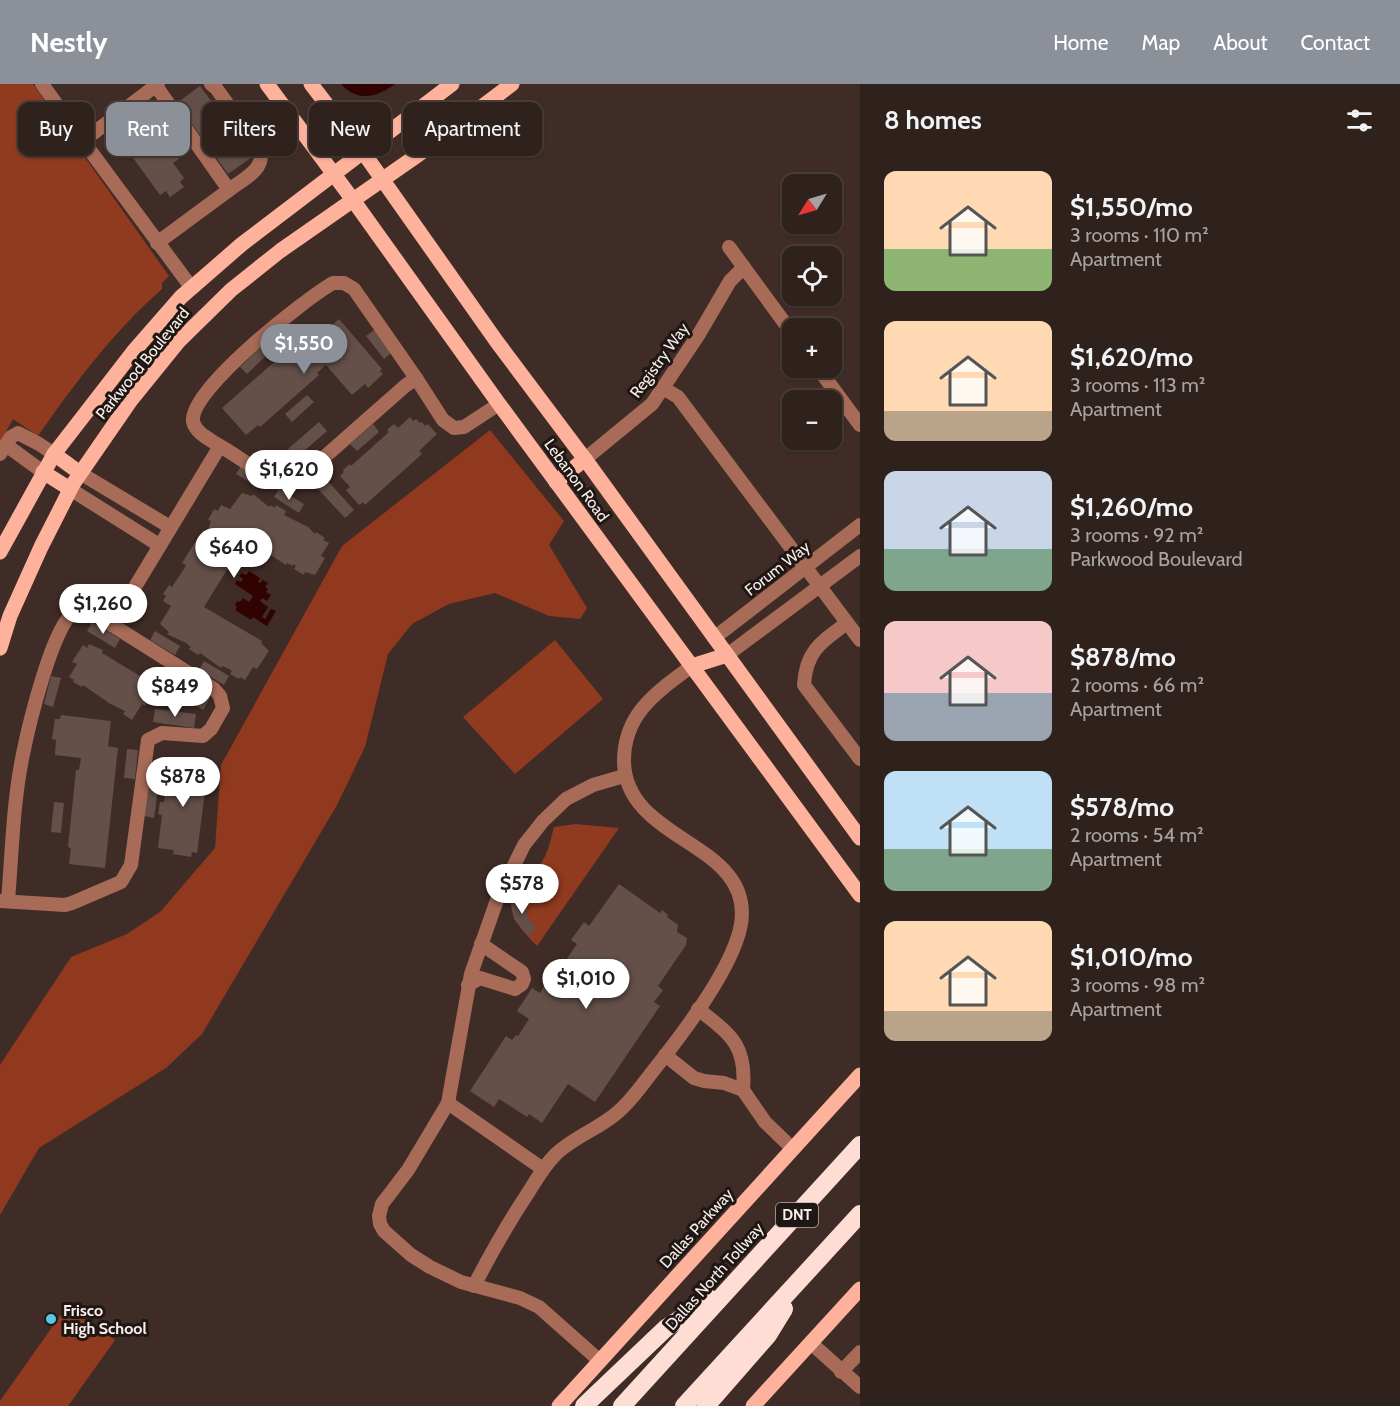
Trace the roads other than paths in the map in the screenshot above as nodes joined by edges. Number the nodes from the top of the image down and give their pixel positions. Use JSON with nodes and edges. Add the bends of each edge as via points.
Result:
{"nodes":[{"id":1,"x":42,"y":84,"type":"edge"},
{"id":2,"x":211,"y":84,"type":"edge"},
{"id":3,"x":267,"y":84,"type":"edge"},
{"id":4,"x":311,"y":84,"type":"edge"},
{"id":5,"x":452,"y":84,"type":"edge"},
{"id":6,"x":512,"y":84,"type":"edge"},
{"id":7,"x":157,"y":85,"type":"edge"},
{"id":8,"x":55,"y":102,"type":"edge"},
{"id":9,"x":325,"y":102,"type":"edge"},
{"id":10,"x":391,"y":131,"type":"edge"},
{"id":11,"x":94,"y":133,"type":"edge"},
{"id":12,"x":94,"y":156,"type":"edge"},
{"id":13,"x":358,"y":156,"type":"edge"},
{"id":14,"x":366,"y":156,"type":"edge"},
{"id":15,"x":334,"y":175,"type":"junction"},
{"id":16,"x":382,"y":180,"type":"junction"},
{"id":17,"x":229,"y":190,"type":"junction"},
{"id":18,"x":353,"y":200,"type":"junction"},
{"id":19,"x":157,"y":243,"type":"junction"},
{"id":20,"x":729,"y":247,"type":"dead end"},
{"id":21,"x":744,"y":267,"type":"junction"},
{"id":22,"x":191,"y":287,"type":"junction"},
{"id":23,"x":782,"y":319,"type":"edge"},
{"id":24,"x":416,"y":378,"type":"junction"},
{"id":25,"x":825,"y":378,"type":"edge"},
{"id":26,"x":663,"y":388,"type":"junction"},
{"id":27,"x":499,"y":404,"type":"junction"},
{"id":28,"x":860,"y":425,"type":"edge"},
{"id":29,"x":220,"y":446,"type":"junction"},
{"id":30,"x":3,"y":450,"type":"edge"},
{"id":31,"x":54,"y":454,"type":"junction"},
{"id":32,"x":585,"y":459,"type":"junction"},
{"id":33,"x":43,"y":472,"type":"junction"},
{"id":34,"x":80,"y":473,"type":"junction"},
{"id":35,"x":556,"y":482,"type":"junction"},
{"id":36,"x":70,"y":489,"type":"junction"},
{"id":37,"x":860,"y":525,"type":"edge"},
{"id":38,"x":170,"y":527,"type":"junction"},
{"id":39,"x":159,"y":545,"type":"junction"},
{"id":40,"x":0,"y":552,"type":"edge"},
{"id":41,"x":860,"y":556,"type":"edge"},
{"id":42,"x":804,"y":567,"type":"junction"},
{"id":43,"x":819,"y":586,"type":"junction"},
{"id":44,"x":847,"y":623,"type":"junction"},
{"id":45,"x":112,"y":625,"type":"junction"},
{"id":46,"x":714,"y":638,"type":"junction"},
{"id":47,"x":860,"y":640,"type":"edge"},
{"id":48,"x":0,"y":648,"type":"edge"},
{"id":49,"x":727,"y":655,"type":"junction"},
{"id":50,"x":692,"y":666,"type":"junction"},
{"id":51,"x":858,"y":752,"type":"edge"},
{"id":52,"x":624,"y":776,"type":"junction"},
{"id":53,"x":860,"y":838,"type":"edge"},
{"id":54,"x":860,"y":895,"type":"edge"},
{"id":55,"x":4,"y":901,"type":"edge"},
{"id":56,"x":481,"y":944,"type":"junction"},
{"id":57,"x":468,"y":986,"type":"junction"},
{"id":58,"x":698,"y":1009,"type":"junction"},
{"id":59,"x":666,"y":1056,"type":"junction"},
{"id":60,"x":860,"y":1075,"type":"edge"},
{"id":61,"x":742,"y":1090,"type":"junction"},
{"id":62,"x":448,"y":1104,"type":"junction"},
{"id":63,"x":860,"y":1146,"type":"edge"},
{"id":64,"x":793,"y":1149,"type":"junction"},
{"id":65,"x":543,"y":1168,"type":"junction"},
{"id":66,"x":860,"y":1214,"type":"edge"},
{"id":67,"x":810,"y":1269,"type":"junction"},
{"id":68,"x":733,"y":1284,"type":"junction"},
{"id":69,"x":474,"y":1286,"type":"junction"},
{"id":70,"x":860,"y":1289,"type":"edge"},
{"id":71,"x":811,"y":1343,"type":"junction"},
{"id":72,"x":860,"y":1352,"type":"edge"},
{"id":73,"x":600,"y":1361,"type":"junction"},
{"id":74,"x":841,"y":1372,"type":"junction"},
{"id":75,"x":860,"y":1387,"type":"edge"},
{"id":76,"x":559,"y":1406,"type":"edge"},
{"id":77,"x":584,"y":1406,"type":"edge"},
{"id":78,"x":622,"y":1406,"type":"edge"},
{"id":79,"x":684,"y":1406,"type":"edge"},
{"id":80,"x":706,"y":1406,"type":"edge"},
{"id":81,"x":753,"y":1406,"type":"edge"}],
"edges":[{"from":1,"to":8,"type":"street"},
{"from":2,"to":17,"type":"street","via":[[260,149],[262,158],[254,172]]},
{"from":3,"to":15,"type":"main road","name":"Lebanon Road"},
{"from":4,"to":9,"type":"main road","name":"Lebanon Road"},
{"from":5,"to":10,"type":"main road","name":"Parkwood Boulevard"},
{"from":6,"to":16,"type":"main road","name":"Parkwood Boulevard"},
{"from":7,"to":11,"type":"street"},
{"from":7,"to":17,"type":"street"},
{"from":12,"to":19,"type":"street"},
{"from":13,"to":15,"type":"main road","name":"Parkwood Boulevard"},
{"from":14,"to":16,"type":"main road","name":"Lebanon Road"},
{"from":15,"to":18,"type":"main road","name":"Lebanon Road"},
{"from":15,"to":22,"type":"main road","name":"Parkwood Boulevard"},
{"from":16,"to":18,"type":"main road","name":"Parkwood Boulevard"},
{"from":16,"to":32,"type":"main road","name":"Lebanon Road"},
{"from":17,"to":19,"type":"street"},
{"from":18,"to":27,"type":"main road","name":"Lebanon Road"},
{"from":18,"to":34,"type":"main road","name":"Parkwood Boulevard","via":[[280,251],[205,314],[131,400]]},
{"from":19,"to":22,"type":"street"},
{"from":20,"to":21,"type":"street"},
{"from":21,"to":23,"type":"street"},
{"from":21,"to":26,"type":"street","name":"Registry Way","via":[[730,281]]},
{"from":22,"to":31,"type":"main road","name":"Parkwood Boulevard","via":[[133,352]]},
{"from":24,"to":27,"type":"street","via":[[443,420],[454,428],[464,427]]},
{"from":24,"to":29,"type":"street","via":[[293,481],[282,482]]},
{"from":24,"to":29,"type":"street","via":[[354,289],[344,283],[333,283],[270,329],[206,392],[195,412],[194,425]]},
{"from":25,"to":28,"type":"street"},
{"from":26,"to":32,"type":"street","name":"Registry Way","via":[[652,404]]},
{"from":26,"to":42,"type":"street","via":[[678,397]]},
{"from":27,"to":35,"type":"main road","name":"Lebanon Road"},
{"from":29,"to":38,"type":"street"},
{"from":30,"to":31,"type":"street","via":[[18,433]]},
{"from":30,"to":33,"type":"street"},
{"from":31,"to":33,"type":"main road","name":"Parkwood Boulevard"},
{"from":31,"to":34,"type":"main road"},
{"from":32,"to":35,"type":"main road"},
{"from":32,"to":46,"type":"main road","name":"Lebanon Road"},
{"from":33,"to":36,"type":"main road"},
{"from":33,"to":40,"type":"main road","name":"Parkwood Boulevard"},
{"from":34,"to":36,"type":"main road","name":"Parkwood Boulevard"},
{"from":34,"to":38,"type":"street"},
{"from":35,"to":50,"type":"main road","name":"Lebanon Road"},
{"from":36,"to":39,"type":"street"},
{"from":36,"to":48,"type":"main road","name":"Parkwood Boulevard","via":[[15,606]]},
{"from":37,"to":42,"type":"street","name":"Forum Way"},
{"from":38,"to":39,"type":"street"},
{"from":39,"to":45,"type":"street"},
{"from":41,"to":43,"type":"street"},
{"from":42,"to":43,"type":"street"},
{"from":42,"to":46,"type":"street","name":"Forum Way"},
{"from":43,"to":44,"type":"street"},
{"from":43,"to":49,"type":"street"},
{"from":44,"to":47,"type":"street"},
{"from":44,"to":51,"type":"street","via":[[821,642],[809,657],[804,684]]},
{"from":45,"to":55,"type":"street","via":[[87,612],[74,613],[53,645],[23,755]]},
{"from":45,"to":55,"type":"street","via":[[214,688],[223,708],[203,736],[162,733],[148,740],[130,865],[121,882],[65,905]]},
{"from":46,"to":49,"type":"main road","name":"Lebanon Road"},
{"from":46,"to":50,"type":"main road"},
{"from":49,"to":50,"type":"main road"},
{"from":49,"to":53,"type":"main road","name":"Lebanon Road"},
{"from":50,"to":52,"type":"street","via":[[656,692],[638,713],[627,739]]},
{"from":50,"to":54,"type":"main road","name":"Lebanon Road"},
{"from":52,"to":56,"type":"street","via":[[581,790],[543,821],[510,872]]},
{"from":52,"to":58,"type":"street","via":[[633,796],[649,815],[723,867],[736,890],[742,914],[737,940]]},
{"from":56,"to":57,"type":"street"},
{"from":56,"to":57,"type":"street","via":[[522,972],[524,979],[515,989],[480,978]]},
{"from":57,"to":62,"type":"street"},
{"from":58,"to":59,"type":"street"},
{"from":58,"to":61,"type":"street","via":[[738,1045],[744,1076]]},
{"from":59,"to":61,"type":"street","via":[[694,1078]]},
{"from":59,"to":65,"type":"street","via":[[621,1110],[566,1146]]},
{"from":60,"to":64,"type":"main road","name":"Dallas Parkway"},
{"from":61,"to":64,"type":"street","via":[[765,1122]]},
{"from":62,"to":65,"type":"street"},
{"from":62,"to":69,"type":"street","via":[[382,1204],[380,1224],[411,1255]]},
{"from":63,"to":68,"type":"highway","name":"Dallas North Tollway","number":"DNT"},
{"from":64,"to":73,"type":"main road","name":"Dallas Parkway"},
{"from":65,"to":69,"type":"street"},
{"from":66,"to":67,"type":"highway","number":"DNT"},
{"from":67,"to":79,"type":"highway","number":"DNT"},
{"from":67,"to":80,"type":"highway","via":[[768,1335]]},
{"from":68,"to":77,"type":"highway","via":[[666,1328]]},
{"from":68,"to":78,"type":"highway","name":"Dallas North Tollway","number":"DNT"},
{"from":69,"to":73,"type":"street","via":[[539,1307]]},
{"from":70,"to":71,"type":"main road"},
{"from":71,"to":74,"type":"street"},
{"from":71,"to":81,"type":"main road"},
{"from":72,"to":74,"type":"street"},
{"from":73,"to":76,"type":"main road","name":"Dallas Parkway"},
{"from":74,"to":75,"type":"street"}]}
